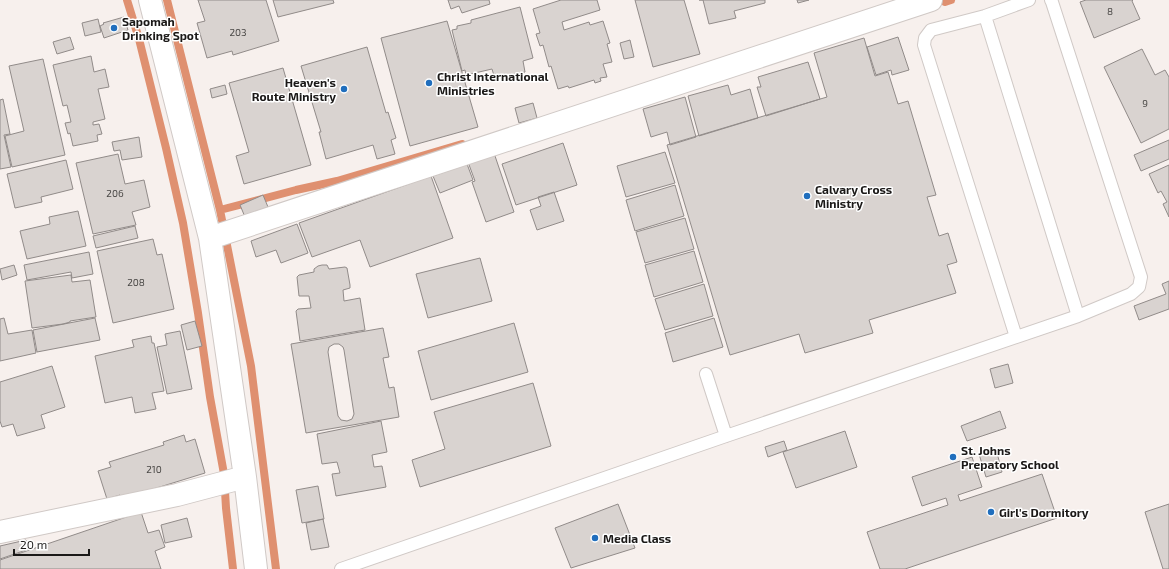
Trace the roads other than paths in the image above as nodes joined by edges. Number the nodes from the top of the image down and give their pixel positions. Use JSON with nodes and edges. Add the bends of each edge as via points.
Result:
{"nodes":[{"id":1,"x":150,"y":0,"type":"edge"},
{"id":2,"x":931,"y":0,"type":"edge"},
{"id":3,"x":1029,"y":0,"type":"edge"},
{"id":4,"x":1051,"y":0,"type":"edge"},
{"id":5,"x":985,"y":16,"type":"junction"},
{"id":6,"x":210,"y":238,"type":"junction"},
{"id":7,"x":1078,"y":316,"type":"junction"},
{"id":8,"x":1016,"y":337,"type":"junction"},
{"id":9,"x":706,"y":374,"type":"dead end"},
{"id":10,"x":726,"y":436,"type":"junction"},
{"id":11,"x":245,"y":477,"type":"junction"},
{"id":12,"x":0,"y":532,"type":"edge"},
{"id":13,"x":256,"y":569,"type":"edge"},
{"id":14,"x":341,"y":569,"type":"edge"}],
"edges":[{"from":1,"to":6,"type":"street"},
{"from":2,"to":6,"type":"street"},
{"from":3,"to":5,"type":"lane"},
{"from":4,"to":7,"type":"lane","via":[[1141,277],[1138,287],[1131,294]]},
{"from":5,"to":7,"type":"lane"},
{"from":5,"to":8,"type":"lane","via":[[931,30],[925,38],[924,45]]},
{"from":6,"to":11,"type":"street"},
{"from":7,"to":8,"type":"lane"},
{"from":8,"to":10,"type":"lane"},
{"from":9,"to":10,"type":"lane"},
{"from":10,"to":14,"type":"lane"},
{"from":11,"to":12,"type":"street","via":[[177,495]]},
{"from":11,"to":13,"type":"street"}]}
